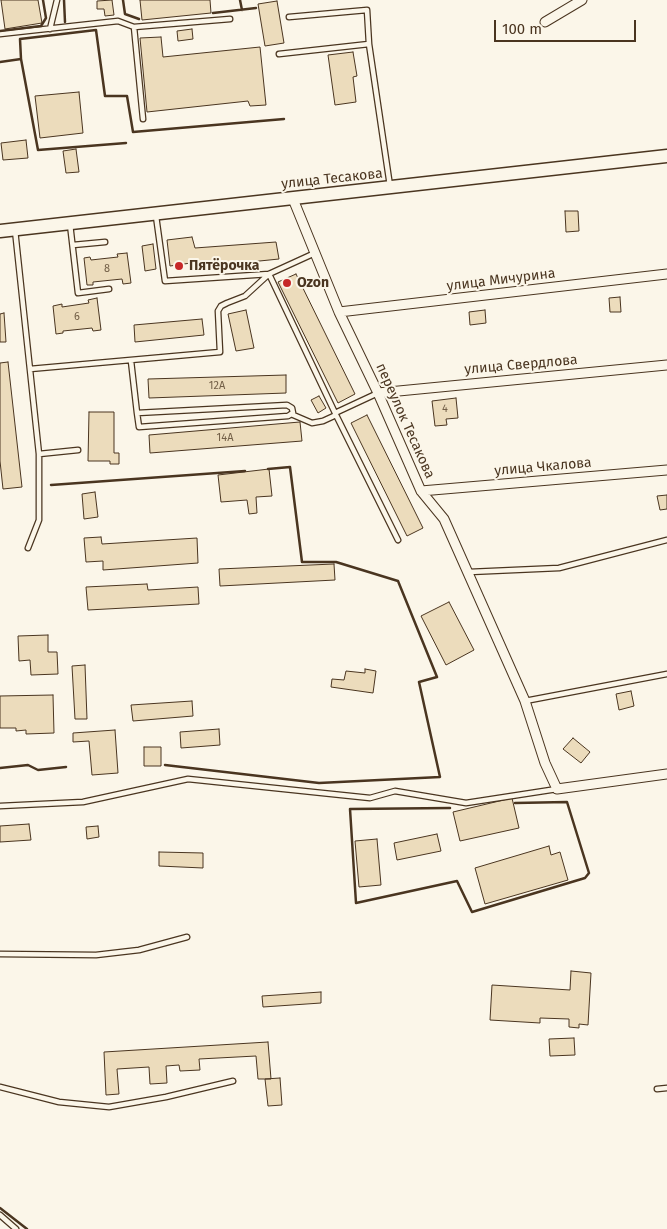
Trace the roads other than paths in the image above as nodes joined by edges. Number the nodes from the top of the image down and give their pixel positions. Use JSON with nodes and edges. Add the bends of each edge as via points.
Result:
{"nodes":[{"id":1,"x":57,"y":0,"type":"edge"},
{"id":2,"x":582,"y":0,"type":"edge"},
{"id":3,"x":289,"y":17,"type":"dead end"},
{"id":4,"x":230,"y":19,"type":"dead end"},
{"id":5,"x":545,"y":22,"type":"dead end"},
{"id":6,"x":134,"y":27,"type":"junction"},
{"id":7,"x":50,"y":29,"type":"junction"},
{"id":8,"x":0,"y":34,"type":"edge"},
{"id":9,"x":369,"y":44,"type":"junction"},
{"id":10,"x":279,"y":54,"type":"dead end"},
{"id":11,"x":143,"y":119,"type":"dead end"},
{"id":12,"x":667,"y":156,"type":"edge"},
{"id":13,"x":391,"y":188,"type":"junction"},
{"id":14,"x":292,"y":199,"type":"junction"},
{"id":15,"x":156,"y":214,"type":"junction"},
{"id":16,"x":70,"y":223,"type":"junction"},
{"id":17,"x":15,"y":229,"type":"junction"},
{"id":18,"x":0,"y":230,"type":"edge"},
{"id":19,"x":105,"y":242,"type":"dead end"},
{"id":20,"x":73,"y":245,"type":"junction"},
{"id":21,"x":315,"y":253,"type":"junction"},
{"id":22,"x":269,"y":274,"type":"junction"},
{"id":23,"x":667,"y":274,"type":"edge"},
{"id":24,"x":108,"y":289,"type":"dead end"},
{"id":25,"x":339,"y":312,"type":"junction"},
{"id":26,"x":131,"y":360,"type":"junction"},
{"id":27,"x":667,"y":365,"type":"edge"},
{"id":28,"x":30,"y":369,"type":"junction"},
{"id":29,"x":378,"y":392,"type":"junction"},
{"id":30,"x":138,"y":413,"type":"junction"},
{"id":31,"x":291,"y":414,"type":"junction"},
{"id":32,"x":335,"y":414,"type":"junction"},
{"id":33,"x":78,"y":450,"type":"dead end"},
{"id":34,"x":39,"y":454,"type":"junction"},
{"id":35,"x":667,"y":470,"type":"edge"},
{"id":36,"x":421,"y":491,"type":"junction"},
{"id":37,"x":398,"y":540,"type":"dead end"},
{"id":38,"x":667,"y":540,"type":"edge"},
{"id":39,"x":28,"y":548,"type":"dead end"},
{"id":40,"x":467,"y":572,"type":"junction"},
{"id":41,"x":667,"y":674,"type":"edge"},
{"id":42,"x":525,"y":701,"type":"junction"},
{"id":43,"x":667,"y":774,"type":"edge"},
{"id":44,"x":556,"y":789,"type":"junction"},
{"id":45,"x":0,"y":806,"type":"edge"},
{"id":46,"x":187,"y":937,"type":"dead end"},
{"id":47,"x":0,"y":954,"type":"edge"},
{"id":48,"x":233,"y":1081,"type":"dead end"},
{"id":49,"x":0,"y":1087,"type":"edge"},
{"id":50,"x":667,"y":1088,"type":"edge"},
{"id":51,"x":657,"y":1089,"type":"dead end"},
{"id":52,"x":0,"y":1215,"type":"edge"},
{"id":53,"x":16,"y":1229,"type":"edge"}],
"edges":[{"from":1,"to":7,"type":"lane"},
{"from":2,"to":5,"type":"street"},
{"from":3,"to":9,"type":"lane","via":[[367,10]]},
{"from":4,"to":6,"type":"lane"},
{"from":6,"to":7,"type":"lane","via":[[118,21]]},
{"from":6,"to":11,"type":"lane"},
{"from":7,"to":8,"type":"lane"},
{"from":9,"to":10,"type":"lane"},
{"from":9,"to":13,"type":"lane"},
{"from":12,"to":13,"type":"main road","name":"улица Тесакова"},
{"from":13,"to":14,"type":"main road","name":"улица Тесакова"},
{"from":14,"to":15,"type":"main road","name":"улица Тесакова"},
{"from":14,"to":21,"type":"street","name":"переулок Тесакова"},
{"from":15,"to":16,"type":"main road","name":"улица Тесакова"},
{"from":15,"to":22,"type":"lane","via":[[165,282]]},
{"from":16,"to":17,"type":"main road","name":"улица Тесакова"},
{"from":16,"to":20,"type":"lane"},
{"from":17,"to":18,"type":"main road","name":"улица Тесакова"},
{"from":17,"to":28,"type":"lane"},
{"from":19,"to":20,"type":"lane"},
{"from":20,"to":24,"type":"lane","via":[[78,293]]},
{"from":21,"to":22,"type":"lane"},
{"from":21,"to":25,"type":"street","name":"переулок Тесакова"},
{"from":22,"to":26,"type":"lane","via":[[245,296],[221,306],[218,311],[220,352]]},
{"from":22,"to":32,"type":"lane"},
{"from":23,"to":25,"type":"street","name":"улица Мичурина"},
{"from":25,"to":29,"type":"street","name":"переулок Тесакова"},
{"from":26,"to":28,"type":"lane"},
{"from":26,"to":30,"type":"lane"},
{"from":27,"to":29,"type":"street","name":"улица Свердлова"},
{"from":28,"to":34,"type":"lane"},
{"from":29,"to":32,"type":"lane"},
{"from":29,"to":36,"type":"street","name":"переулок Тесакова"},
{"from":30,"to":31,"type":"lane","via":[[287,405],[292,408]]},
{"from":30,"to":31,"type":"lane","via":[[139,427]]},
{"from":31,"to":32,"type":"lane","via":[[312,423]]},
{"from":32,"to":37,"type":"lane"},
{"from":33,"to":34,"type":"lane"},
{"from":34,"to":39,"type":"lane","via":[[39,520]]},
{"from":35,"to":36,"type":"street","name":"улица Чкалова"},
{"from":36,"to":40,"type":"street","name":"переулок Тесакова","via":[[444,519]]},
{"from":38,"to":40,"type":"lane","via":[[559,568]]},
{"from":40,"to":42,"type":"street","name":"переулок Тесакова"},
{"from":41,"to":42,"type":"lane"},
{"from":42,"to":44,"type":"street","name":"переулок Тесакова"},
{"from":43,"to":44,"type":"street"},
{"from":44,"to":45,"type":"lane","via":[[466,803],[395,792],[370,798],[188,778],[83,802]]},
{"from":46,"to":47,"type":"lane","via":[[138,950],[96,955]]},
{"from":48,"to":49,"type":"lane","via":[[108,1107],[59,1102]]},
{"from":50,"to":51,"type":"lane"},
{"from":52,"to":53,"type":"lane"}]}
